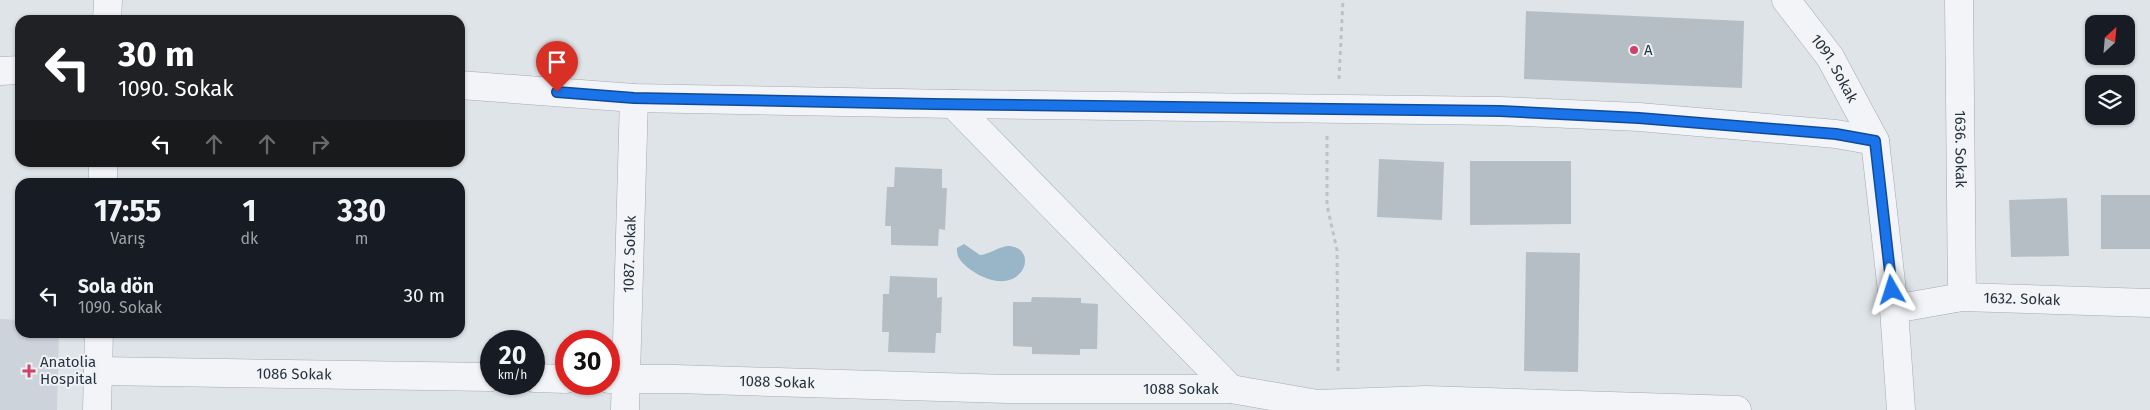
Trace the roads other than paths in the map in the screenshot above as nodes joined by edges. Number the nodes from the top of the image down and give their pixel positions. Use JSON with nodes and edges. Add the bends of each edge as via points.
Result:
{"nodes":[{"id":1,"x":108,"y":0,"type":"edge"},
{"id":2,"x":1786,"y":0,"type":"edge"},
{"id":3,"x":1959,"y":0,"type":"edge"},
{"id":4,"x":107,"y":15,"type":"edge"},
{"id":5,"x":0,"y":70,"type":"edge"},
{"id":6,"x":15,"y":70,"type":"edge"},
{"id":7,"x":465,"y":85,"type":"edge"},
{"id":8,"x":634,"y":98,"type":"junction"},
{"id":9,"x":953,"y":104,"type":"junction"},
{"id":10,"x":1875,"y":141,"type":"junction"},
{"id":11,"x":1962,"y":297,"type":"junction"},
{"id":12,"x":2150,"y":303,"type":"edge"},
{"id":13,"x":1894,"y":309,"type":"junction"},
{"id":14,"x":620,"y":330,"type":"edge"},
{"id":15,"x":99,"y":338,"type":"edge"},
{"id":16,"x":98,"y":371,"type":"junction"},
{"id":17,"x":480,"y":378,"type":"edge"},
{"id":18,"x":620,"y":379,"type":"edge"},
{"id":19,"x":1231,"y":389,"type":"junction"},
{"id":20,"x":620,"y":391,"type":"edge"},
{"id":21,"x":1324,"y":406,"type":"edge"},
{"id":22,"x":97,"y":410,"type":"edge"},
{"id":23,"x":625,"y":410,"type":"edge"},
{"id":24,"x":1737,"y":410,"type":"edge"},
{"id":25,"x":1901,"y":410,"type":"edge"}],
"edges":[{"from":1,"to":4,"type":"street"},
{"from":2,"to":10,"type":"street","name":"1091. Sokak","via":[[1830,57]]},
{"from":3,"to":11,"type":"street","name":"1636. Sokak"},
{"from":5,"to":6,"type":"street"},
{"from":7,"to":8,"type":"street"},
{"from":8,"to":9,"type":"street"},
{"from":8,"to":14,"type":"street","name":"1087. Sokak"},
{"from":9,"to":10,"type":"street","via":[[1500,111],[1639,118],[1836,134]]},
{"from":9,"to":19,"type":"street"},
{"from":10,"to":13,"type":"street"},
{"from":11,"to":12,"type":"street","name":"1632. Sokak"},
{"from":11,"to":13,"type":"street","name":"1632. Sokak"},
{"from":13,"to":25,"type":"street"},
{"from":15,"to":16,"type":"street"},
{"from":16,"to":17,"type":"street","name":"1086 Sokak"},
{"from":16,"to":22,"type":"street"},
{"from":18,"to":19,"type":"street","name":"1088 Sokak","via":[[1007,389]]},
{"from":19,"to":21,"type":"street","name":"1088 Sokak"},
{"from":20,"to":23,"type":"street","name":"1087. Sokak"},
{"from":21,"to":24,"type":"street","name":"1088 Sokak","via":[[1426,400]]}]}
